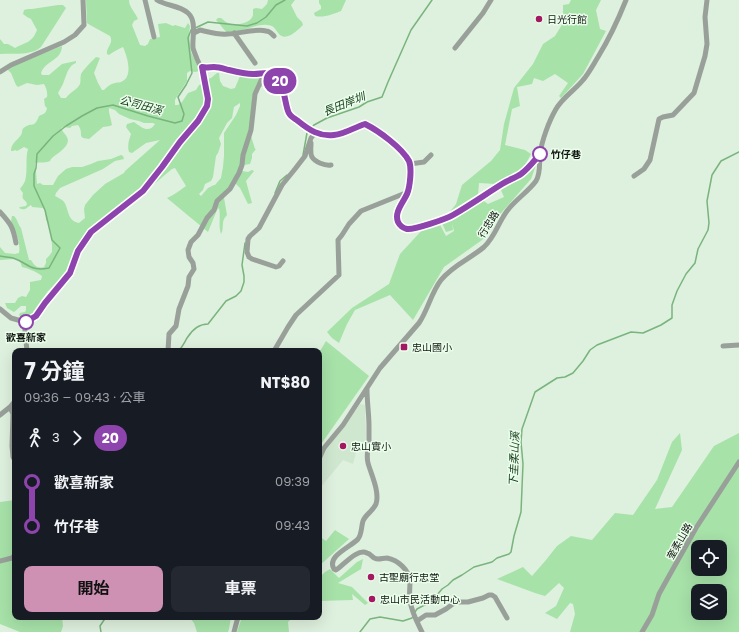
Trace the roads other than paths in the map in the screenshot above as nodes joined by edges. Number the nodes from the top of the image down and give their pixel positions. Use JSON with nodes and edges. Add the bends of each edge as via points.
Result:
{"nodes":[{"id":1,"x":83,"y":0,"type":"edge"},
{"id":2,"x":145,"y":0,"type":"edge"},
{"id":3,"x":157,"y":0,"type":"edge"},
{"id":4,"x":491,"y":0,"type":"edge"},
{"id":5,"x":626,"y":0,"type":"edge"},
{"id":6,"x":707,"y":0,"type":"edge"},
{"id":7,"x":194,"y":33,"type":"junction"},
{"id":8,"x":234,"y":33,"type":"junction"},
{"id":9,"x":274,"y":36,"type":"dead end"},
{"id":10,"x":154,"y":37,"type":"dead end"},
{"id":11,"x":455,"y":48,"type":"dead end"},
{"id":12,"x":255,"y":63,"type":"dead end"},
{"id":13,"x":202,"y":67,"type":"junction"},
{"id":14,"x":0,"y":72,"type":"edge"},
{"id":15,"x":264,"y":74,"type":"junction"},
{"id":16,"x":314,"y":132,"type":"junction"},
{"id":17,"x":311,"y":138,"type":"junction"},
{"id":18,"x":540,"y":154,"type":"junction"},
{"id":19,"x":431,"y":155,"type":"dead end"},
{"id":20,"x":410,"y":164,"type":"junction"},
{"id":21,"x":331,"y":165,"type":"dead end"},
{"id":22,"x":634,"y":176,"type":"dead end"},
{"id":23,"x":408,"y":192,"type":"junction"},
{"id":24,"x":0,"y":212,"type":"edge"},
{"id":25,"x":16,"y":243,"type":"dead end"},
{"id":26,"x":283,"y":261,"type":"dead end"},
{"id":27,"x":0,"y":309,"type":"edge"},
{"id":28,"x":26,"y":322,"type":"junction"},
{"id":29,"x":739,"y":345,"type":"edge"},
{"id":30,"x":723,"y":346,"type":"dead end"},
{"id":31,"x":27,"y":348,"type":"edge"},
{"id":32,"x":168,"y":348,"type":"edge"},
{"id":33,"x":276,"y":348,"type":"edge"},
{"id":34,"x":367,"y":389,"type":"junction"},
{"id":35,"x":12,"y":405,"type":"edge"},
{"id":36,"x":10,"y":407,"type":"junction"},
{"id":37,"x":12,"y":412,"type":"edge"},
{"id":38,"x":0,"y":415,"type":"edge"},
{"id":39,"x":322,"y":452,"type":"edge"},
{"id":40,"x":739,"y":462,"type":"edge"},
{"id":41,"x":12,"y":558,"type":"edge"},
{"id":42,"x":0,"y":561,"type":"edge"},
{"id":43,"x":507,"y":618,"type":"dead end"},
{"id":44,"x":237,"y":620,"type":"edge"},
{"id":45,"x":416,"y":620,"type":"junction"},
{"id":46,"x":234,"y":632,"type":"edge"},
{"id":47,"x":422,"y":632,"type":"edge"},
{"id":48,"x":642,"y":632,"type":"edge"}],
"edges":[{"from":1,"to":14,"type":"street","via":[[84,25],[75,35]]},
{"from":2,"to":10,"type":"street"},
{"from":3,"to":7,"type":"street","via":[[187,12]]},
{"from":4,"to":11,"type":"street"},
{"from":5,"to":18,"type":"street","name":"行忠路","via":[[589,72],[557,108]]},
{"from":6,"to":22,"type":"street","via":[[707,44],[694,93],[673,115],[659,119],[650,160],[644,169]]},
{"from":7,"to":8,"type":"street","via":[[200,30],[216,34]]},
{"from":7,"to":13,"type":"street","via":[[194,50]]},
{"from":8,"to":9,"type":"street","via":[[265,30]]},
{"from":8,"to":12,"type":"street"},
{"from":13,"to":15,"type":"street"},
{"from":13,"to":28,"type":"street","via":[[208,99],[198,121],[143,191],[91,232],[78,251],[70,273],[36,316]]},
{"from":15,"to":16,"type":"street","via":[[272,73],[279,80],[284,90],[288,112]]},
{"from":15,"to":32,"type":"street","via":[[255,94],[251,130],[239,173],[230,189],[217,201],[214,210],[188,250],[194,269],[189,277],[176,326],[169,334]]},
{"from":16,"to":17,"type":"street"},
{"from":16,"to":20,"type":"street","via":[[327,136],[334,135],[365,124],[394,144]]},
{"from":17,"to":21,"type":"street","via":[[311,156],[327,166]]},
{"from":17,"to":26,"type":"street","via":[[305,156],[282,185],[259,228],[248,239],[247,252],[252,259],[276,267]]},
{"from":18,"to":23,"type":"street","via":[[521,173],[452,216],[405,229],[397,217]]},
{"from":18,"to":34,"type":"street","name":"行忠路","via":[[538,176],[535,181],[506,212],[489,242],[455,266],[440,281],[419,323],[380,368]]},
{"from":19,"to":20,"type":"street","via":[[424,162]]},
{"from":20,"to":23,"type":"street"},
{"from":23,"to":33,"type":"street","via":[[361,210],[349,224],[338,240],[339,275],[296,315]]},
{"from":24,"to":25,"type":"street","via":[[13,229]]},
{"from":27,"to":28,"type":"street","via":[[11,318]]},
{"from":28,"to":31,"type":"street"},
{"from":29,"to":30,"type":"street"},
{"from":34,"to":39,"type":"street","name":"行忠路"},
{"from":34,"to":45,"type":"street","via":[[367,456],[376,501],[364,520],[360,535],[334,558],[332,566],[336,570],[361,552],[367,552],[373,558],[386,558],[398,563],[409,577],[409,598]]},
{"from":35,"to":36,"type":"street"},
{"from":36,"to":37,"type":"street"},
{"from":36,"to":38,"type":"street"},
{"from":40,"to":48,"type":"street","name":"奎柔山路","via":[[696,528],[659,594],[652,615]]},
{"from":41,"to":42,"type":"street"},
{"from":43,"to":45,"type":"street","via":[[495,597],[489,595],[468,602],[454,603],[440,613],[426,614]]},
{"from":44,"to":46,"type":"street"},
{"from":45,"to":47,"type":"street"}]}
